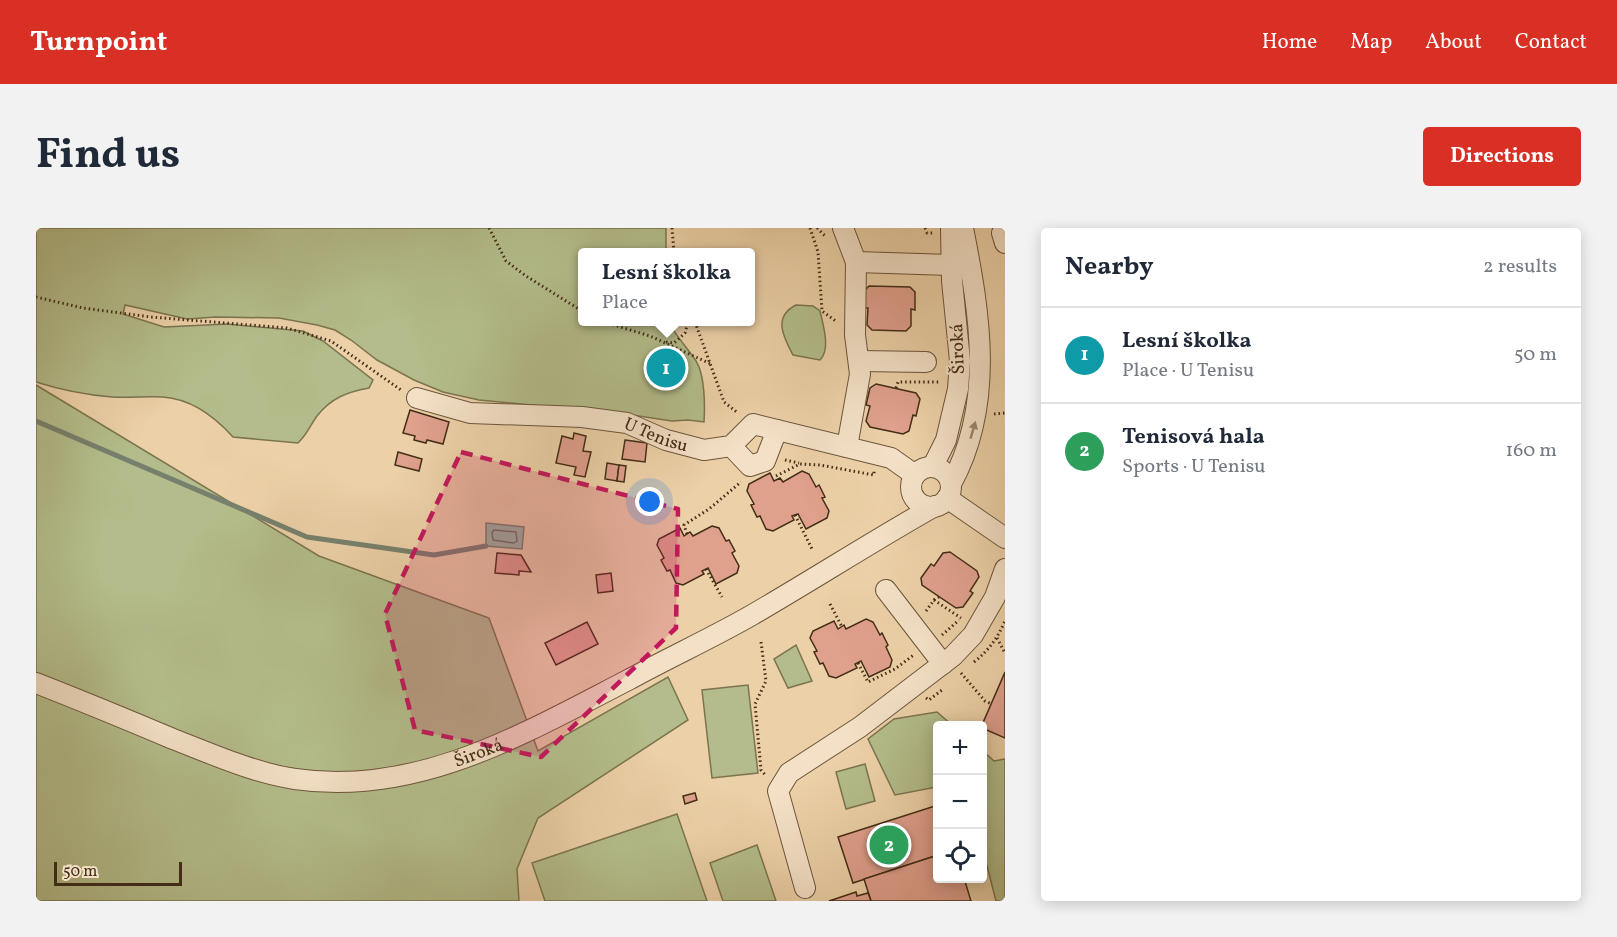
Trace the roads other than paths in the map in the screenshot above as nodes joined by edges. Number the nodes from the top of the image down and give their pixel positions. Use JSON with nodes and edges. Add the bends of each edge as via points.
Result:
{"nodes":[{"id":1,"x":843,"y":228,"type":"edge"},
{"id":2,"x":963,"y":228,"type":"edge"},
{"id":3,"x":942,"y":230,"type":"edge"},
{"id":4,"x":856,"y":262,"type":"junction"},
{"id":5,"x":960,"y":264,"type":"junction"},
{"id":6,"x":860,"y":361,"type":"junction"},
{"id":7,"x":926,"y":362,"type":"dead end"},
{"id":8,"x":417,"y":398,"type":"road end"},
{"id":9,"x":777,"y":430,"type":"junction"},
{"id":10,"x":731,"y":446,"type":"junction"},
{"id":11,"x":847,"y":447,"type":"junction"},
{"id":12,"x":933,"y":466,"type":"junction"},
{"id":13,"x":915,"y":475,"type":"junction"},
{"id":14,"x":944,"y":496,"type":"junction"},
{"id":15,"x":914,"y":498,"type":"junction"},
{"id":16,"x":886,"y":534,"type":"junction"},
{"id":17,"x":1005,"y":538,"type":"edge"},
{"id":18,"x":1005,"y":569,"type":"edge"},
{"id":19,"x":886,"y":590,"type":"dead end"},
{"id":20,"x":943,"y":664,"type":"junction"},
{"id":21,"x":36,"y":683,"type":"edge"},
{"id":22,"x":805,"y":888,"type":"dead end"}],
"edges":[{"from":1,"to":4,"type":"street"},
{"from":2,"to":5,"type":"street"},
{"from":3,"to":5,"type":"street","name":"Široká"},
{"from":4,"to":5,"type":"street"},
{"from":4,"to":6,"type":"street","via":[[855,335]]},
{"from":5,"to":12,"type":"street","name":"Široká","via":[[958,389],[946,440]]},
{"from":14,"to":5,"type":"street","one_way":true,"via":[[968,449],[980,392],[981,355]]},
{"from":6,"to":7,"type":"street"},
{"from":6,"to":11,"type":"street"},
{"from":8,"to":10,"type":"street","name":"U Tenisu","via":[[470,413],[582,417],[627,423],[666,440],[704,450]]},
{"from":9,"to":10,"type":"street","via":[[753,424]]},
{"from":9,"to":10,"type":"street","via":[[765,461],[750,466]]},
{"from":9,"to":11,"type":"street"},
{"from":11,"to":13,"type":"street","via":[[891,458]]},
{"from":12,"to":13,"type":"street"},
{"from":12,"to":14,"type":"street","via":[[948,475]]},
{"from":13,"to":15,"type":"street"},
{"from":14,"to":15,"type":"street","via":[[922,506]]},
{"from":14,"to":16,"type":"street","name":"Široká"},
{"from":14,"to":17,"type":"street"},
{"from":15,"to":16,"type":"street","name":"Široká"},
{"from":16,"to":21,"type":"street","name":"Široká","via":[[751,615],[513,740],[394,778],[345,782],[293,779],[213,755]]},
{"from":18,"to":20,"type":"street","via":[[995,597],[973,635]]},
{"from":19,"to":20,"type":"street"},
{"from":20,"to":22,"type":"street","via":[[860,727],[789,773],[778,792]]}]}
